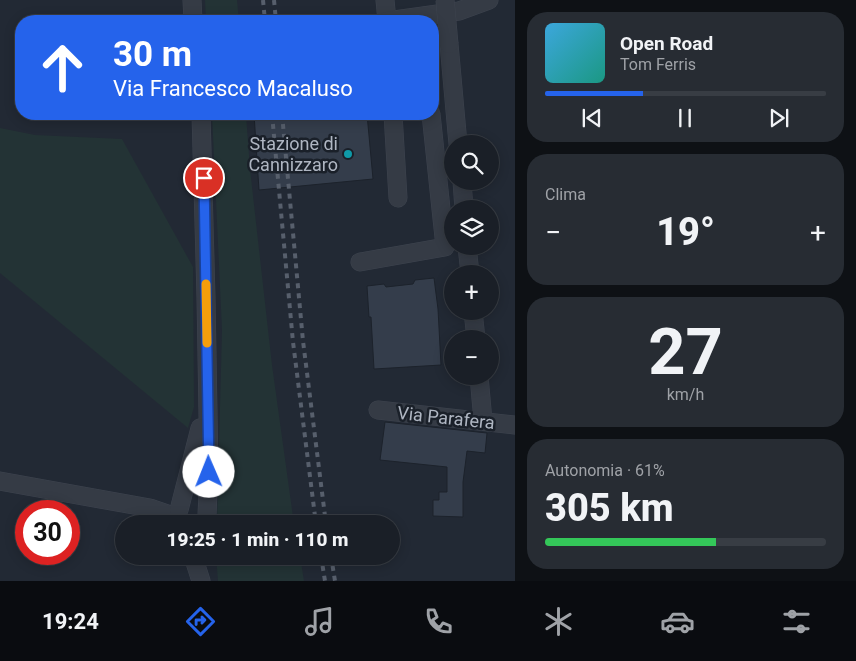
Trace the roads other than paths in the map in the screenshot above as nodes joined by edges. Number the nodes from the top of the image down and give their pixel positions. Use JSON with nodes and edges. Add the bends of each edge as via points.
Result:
{"nodes":[{"id":1,"x":192,"y":0,"type":"edge"},
{"id":2,"x":385,"y":0,"type":"edge"},
{"id":3,"x":444,"y":0,"type":"edge"},
{"id":4,"x":489,"y":0,"type":"edge"},
{"id":5,"x":193,"y":15,"type":"edge"},
{"id":6,"x":386,"y":15,"type":"edge"},
{"id":7,"x":436,"y":15,"type":"edge"},
{"id":8,"x":201,"y":120,"type":"edge"},
{"id":9,"x":393,"y":120,"type":"edge"},
{"id":10,"x":432,"y":120,"type":"edge"},
{"id":11,"x":457,"y":135,"type":"edge"},
{"id":12,"x":398,"y":198,"type":"dead end"},
{"id":13,"x":360,"y":262,"type":"dead end"},
{"id":14,"x":480,"y":385,"type":"edge"},
{"id":15,"x":207,"y":393,"type":"junction"},
{"id":16,"x":378,"y":410,"type":"dead end"},
{"id":17,"x":483,"y":421,"type":"junction"},
{"id":18,"x":515,"y":425,"type":"edge"},
{"id":19,"x":0,"y":481,"type":"edge"},
{"id":20,"x":172,"y":515,"type":"edge"},
{"id":21,"x":179,"y":515,"type":"edge"},
{"id":22,"x":179,"y":515,"type":"edge"},
{"id":23,"x":205,"y":515,"type":"edge"},
{"id":24,"x":206,"y":515,"type":"edge"},
{"id":25,"x":196,"y":565,"type":"edge"},
{"id":26,"x":204,"y":565,"type":"edge"},
{"id":27,"x":201,"y":581,"type":"edge"},
{"id":28,"x":205,"y":581,"type":"edge"}],
"edges":[{"from":1,"to":5,"type":"street"},
{"from":2,"to":6,"type":"street"},
{"from":3,"to":11,"type":"street","bridge":true},
{"from":4,"to":7,"type":"street","via":[[460,12]]},
{"from":8,"to":15,"type":"street"},
{"from":9,"to":12,"type":"street"},
{"from":10,"to":13,"type":"street","via":[[445,246]]},
{"from":14,"to":17,"type":"street"},
{"from":15,"to":21,"type":"street","via":[[197,447]]},
{"from":15,"to":24,"type":"street"},
{"from":16,"to":17,"type":"street","name":"Via Parafera"},
{"from":17,"to":18,"type":"street","name":"Via Parafera"},
{"from":19,"to":20,"type":"street","via":[[150,508]]},
{"from":22,"to":23,"type":"street","via":[[187,504],[194,503],[204,508]]},
{"from":25,"to":27,"type":"street"},
{"from":26,"to":28,"type":"street"}]}
